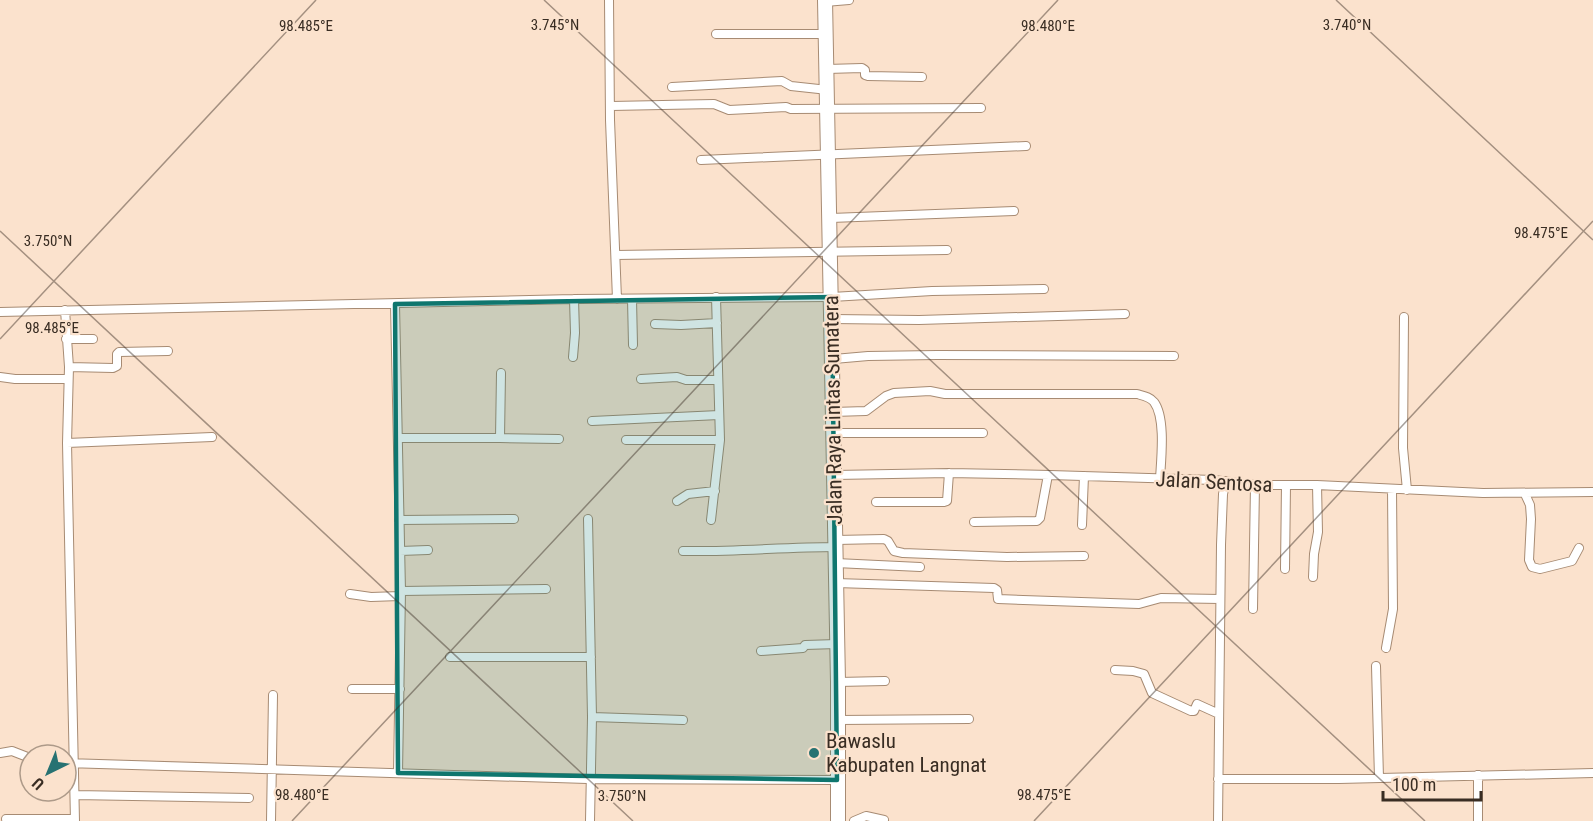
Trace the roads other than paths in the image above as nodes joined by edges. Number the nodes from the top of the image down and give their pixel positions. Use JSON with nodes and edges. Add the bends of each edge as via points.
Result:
{"nodes":[{"id":1,"x":609,"y":0,"type":"edge"},
{"id":2,"x":849,"y":0,"type":"edge"},
{"id":3,"x":825,"y":1,"type":"edge"},
{"id":4,"x":716,"y":34,"type":"dead end"},
{"id":5,"x":826,"y":34,"type":"junction"},
{"id":6,"x":827,"y":69,"type":"junction"},
{"id":7,"x":922,"y":78,"type":"dead end"},
{"id":8,"x":672,"y":87,"type":"dead end"},
{"id":9,"x":828,"y":90,"type":"junction"},
{"id":10,"x":611,"y":106,"type":"junction"},
{"id":11,"x":981,"y":108,"type":"dead end"},
{"id":12,"x":828,"y":109,"type":"junction"},
{"id":13,"x":1026,"y":146,"type":"dead end"},
{"id":14,"x":830,"y":154,"type":"junction"},
{"id":15,"x":701,"y":160,"type":"dead end"},
{"id":16,"x":1014,"y":211,"type":"dead end"},
{"id":17,"x":831,"y":218,"type":"junction"},
{"id":18,"x":947,"y":250,"type":"dead end"},
{"id":19,"x":831,"y":251,"type":"junction"},
{"id":20,"x":616,"y":255,"type":"junction"},
{"id":21,"x":1044,"y":289,"type":"dead end"},
{"id":22,"x":716,"y":297,"type":"junction"},
{"id":23,"x":832,"y":297,"type":"junction"},
{"id":24,"x":574,"y":298,"type":"junction"},
{"id":25,"x":617,"y":299,"type":"junction"},
{"id":26,"x":633,"y":299,"type":"junction"},
{"id":27,"x":395,"y":304,"type":"junction"},
{"id":28,"x":65,"y":310,"type":"junction"},
{"id":29,"x":0,"y":312,"type":"edge"},
{"id":30,"x":1125,"y":314,"type":"dead end"},
{"id":31,"x":1404,"y":317,"type":"dead end"},
{"id":32,"x":832,"y":320,"type":"junction"},
{"id":33,"x":717,"y":323,"type":"junction"},
{"id":34,"x":655,"y":324,"type":"dead end"},
{"id":35,"x":66,"y":339,"type":"junction"},
{"id":36,"x":93,"y":339,"type":"dead end"},
{"id":37,"x":633,"y":345,"type":"dead end"},
{"id":38,"x":168,"y":351,"type":"dead end"},
{"id":39,"x":1174,"y":356,"type":"dead end"},
{"id":40,"x":573,"y":357,"type":"dead end"},
{"id":41,"x":834,"y":359,"type":"junction"},
{"id":42,"x":69,"y":367,"type":"junction"},
{"id":43,"x":501,"y":374,"type":"dead end"},
{"id":44,"x":0,"y":377,"type":"edge"},
{"id":45,"x":68,"y":378,"type":"junction"},
{"id":46,"x":641,"y":379,"type":"dead end"},
{"id":47,"x":718,"y":380,"type":"junction"},
{"id":48,"x":833,"y":412,"type":"junction"},
{"id":49,"x":719,"y":416,"type":"junction"},
{"id":50,"x":592,"y":421,"type":"dead end"},
{"id":51,"x":834,"y":433,"type":"junction"},
{"id":52,"x":983,"y":433,"type":"dead end"},
{"id":53,"x":212,"y":437,"type":"dead end"},
{"id":54,"x":399,"y":438,"type":"junction"},
{"id":55,"x":501,"y":438,"type":"junction"},
{"id":56,"x":560,"y":439,"type":"dead end"},
{"id":57,"x":626,"y":440,"type":"dead end"},
{"id":58,"x":720,"y":440,"type":"junction"},
{"id":59,"x":67,"y":443,"type":"junction"},
{"id":60,"x":949,"y":473,"type":"junction"},
{"id":61,"x":835,"y":475,"type":"junction"},
{"id":62,"x":1048,"y":475,"type":"junction"},
{"id":63,"x":1084,"y":476,"type":"junction"},
{"id":64,"x":1160,"y":479,"type":"junction"},
{"id":65,"x":1227,"y":481,"type":"junction"},
{"id":66,"x":1255,"y":485,"type":"junction"},
{"id":67,"x":1286,"y":485,"type":"junction"},
{"id":68,"x":1317,"y":485,"type":"junction"},
{"id":69,"x":1392,"y":489,"type":"junction"},
{"id":70,"x":1407,"y":490,"type":"junction"},
{"id":71,"x":715,"y":492,"type":"junction"},
{"id":72,"x":1593,"y":492,"type":"edge"},
{"id":73,"x":1525,"y":494,"type":"junction"},
{"id":74,"x":676,"y":501,"type":"dead end"},
{"id":75,"x":876,"y":502,"type":"dead end"},
{"id":76,"x":514,"y":519,"type":"dead end"},
{"id":77,"x":588,"y":519,"type":"dead end"},
{"id":78,"x":399,"y":520,"type":"junction"},
{"id":79,"x":711,"y":520,"type":"dead end"},
{"id":80,"x":974,"y":522,"type":"dead end"},
{"id":81,"x":1082,"y":525,"type":"dead end"},
{"id":82,"x":836,"y":543,"type":"junction"},
{"id":83,"x":1580,"y":548,"type":"dead end"},
{"id":84,"x":428,"y":550,"type":"dead end"},
{"id":85,"x":400,"y":551,"type":"junction"},
{"id":86,"x":683,"y":551,"type":"dead end"},
{"id":87,"x":1084,"y":556,"type":"dead end"},
{"id":88,"x":836,"y":563,"type":"junction"},
{"id":89,"x":921,"y":567,"type":"dead end"},
{"id":90,"x":1285,"y":569,"type":"dead end"},
{"id":91,"x":1313,"y":578,"type":"dead end"},
{"id":92,"x":836,"y":583,"type":"junction"},
{"id":93,"x":546,"y":589,"type":"dead end"},
{"id":94,"x":400,"y":593,"type":"junction"},
{"id":95,"x":350,"y":594,"type":"dead end"},
{"id":96,"x":1220,"y":599,"type":"junction"},
{"id":97,"x":1253,"y":609,"type":"dead end"},
{"id":98,"x":837,"y":644,"type":"junction"},
{"id":99,"x":1386,"y":648,"type":"dead end"},
{"id":100,"x":761,"y":651,"type":"dead end"},
{"id":101,"x":450,"y":657,"type":"dead end"},
{"id":102,"x":591,"y":657,"type":"junction"},
{"id":103,"x":1376,"y":666,"type":"dead end"},
{"id":104,"x":1115,"y":670,"type":"dead end"},
{"id":105,"x":885,"y":681,"type":"dead end"},
{"id":106,"x":838,"y":682,"type":"junction"},
{"id":107,"x":352,"y":689,"type":"dead end"},
{"id":108,"x":400,"y":689,"type":"junction"},
{"id":109,"x":273,"y":695,"type":"dead end"},
{"id":110,"x":1219,"y":714,"type":"junction"},
{"id":111,"x":592,"y":717,"type":"junction"},
{"id":112,"x":969,"y":719,"type":"dead end"},
{"id":113,"x":683,"y":720,"type":"dead end"},
{"id":114,"x":838,"y":720,"type":"junction"},
{"id":115,"x":74,"y":743,"type":"edge"},
{"id":116,"x":0,"y":753,"type":"edge"},
{"id":117,"x":18,"y":753,"type":"edge"},
{"id":118,"x":78,"y":764,"type":"edge"},
{"id":119,"x":273,"y":771,"type":"junction"},
{"id":120,"x":398,"y":772,"type":"junction"},
{"id":121,"x":1593,"y":772,"type":"edge"},
{"id":122,"x":1478,"y":775,"type":"junction"},
{"id":123,"x":590,"y":778,"type":"junction"},
{"id":124,"x":1379,"y":778,"type":"junction"},
{"id":125,"x":1218,"y":779,"type":"junction"},
{"id":126,"x":837,"y":780,"type":"junction"},
{"id":127,"x":78,"y":795,"type":"edge"},
{"id":128,"x":249,"y":798,"type":"dead end"},
{"id":129,"x":75,"y":803,"type":"edge"},
{"id":130,"x":6,"y":819,"type":"dead end"},
{"id":131,"x":75,"y":820,"type":"edge"},
{"id":132,"x":884,"y":820,"type":"edge"},
{"id":133,"x":271,"y":821,"type":"edge"},
{"id":134,"x":590,"y":821,"type":"edge"},
{"id":135,"x":838,"y":821,"type":"edge"},
{"id":136,"x":854,"y":821,"type":"edge"},
{"id":137,"x":1218,"y":821,"type":"edge"},
{"id":138,"x":1479,"y":821,"type":"edge"}],
"edges":[{"from":1,"to":10,"type":"street"},
{"from":2,"to":3,"type":"street"},
{"from":3,"to":5,"type":"highway","name":"Jalan Raya Lintas Sumatera"},
{"from":4,"to":5,"type":"street"},
{"from":5,"to":6,"type":"highway","name":"Jalan Raya Lintas Sumatera"},
{"from":6,"to":7,"type":"street","via":[[862,69],[868,76]]},
{"from":6,"to":9,"type":"highway","name":"Jalan Raya Lintas Sumatera"},
{"from":8,"to":9,"type":"street","via":[[782,81],[791,86]]},
{"from":9,"to":12,"type":"highway","name":"Jalan Raya Lintas Sumatera"},
{"from":10,"to":12,"type":"street","via":[[714,104],[729,110]]},
{"from":10,"to":20,"type":"street"},
{"from":11,"to":12,"type":"street"},
{"from":12,"to":14,"type":"highway","name":"Jalan Raya Lintas Sumatera"},
{"from":13,"to":14,"type":"street"},
{"from":14,"to":15,"type":"street"},
{"from":14,"to":17,"type":"highway","name":"Jalan Raya Lintas Sumatera"},
{"from":16,"to":17,"type":"street"},
{"from":17,"to":19,"type":"highway","name":"Jalan Raya Lintas Sumatera"},
{"from":18,"to":19,"type":"street"},
{"from":19,"to":20,"type":"street"},
{"from":19,"to":23,"type":"highway","name":"Jalan Raya Lintas Sumatera"},
{"from":20,"to":25,"type":"street"},
{"from":21,"to":23,"type":"street"},
{"from":22,"to":23,"type":"street"},
{"from":22,"to":26,"type":"street"},
{"from":22,"to":33,"type":"street"},
{"from":23,"to":32,"type":"highway","name":"Jalan Raya Lintas Sumatera"},
{"from":24,"to":25,"type":"street"},
{"from":24,"to":27,"type":"street"},
{"from":24,"to":40,"type":"street"},
{"from":25,"to":26,"type":"street"},
{"from":26,"to":37,"type":"street"},
{"from":27,"to":28,"type":"street"},
{"from":27,"to":54,"type":"street"},
{"from":28,"to":29,"type":"street"},
{"from":28,"to":35,"type":"street"},
{"from":30,"to":32,"type":"street"},
{"from":31,"to":70,"type":"street","via":[[1403,448]]},
{"from":32,"to":41,"type":"highway","name":"Jalan Raya Lintas Sumatera"},
{"from":33,"to":34,"type":"street"},
{"from":33,"to":47,"type":"street"},
{"from":35,"to":36,"type":"street"},
{"from":35,"to":42,"type":"street"},
{"from":38,"to":42,"type":"street","via":[[119,352],[114,368]]},
{"from":39,"to":41,"type":"street","via":[[937,355]]},
{"from":41,"to":48,"type":"highway","name":"Jalan Raya Lintas Sumatera"},
{"from":42,"to":45,"type":"street"},
{"from":43,"to":55,"type":"street"},
{"from":44,"to":45,"type":"street"},
{"from":45,"to":59,"type":"street"},
{"from":46,"to":47,"type":"street"},
{"from":47,"to":49,"type":"street"},
{"from":48,"to":51,"type":"highway","name":"Jalan Raya Lintas Sumatera"},
{"from":48,"to":64,"type":"street","via":[[866,411],[886,396],[901,392],[1137,394],[1154,402],[1159,414]]},
{"from":49,"to":50,"type":"street"},
{"from":49,"to":58,"type":"street"},
{"from":51,"to":52,"type":"street"},
{"from":51,"to":61,"type":"highway","name":"Jalan Raya Lintas Sumatera"},
{"from":53,"to":59,"type":"street"},
{"from":54,"to":55,"type":"street"},
{"from":54,"to":78,"type":"street"},
{"from":55,"to":56,"type":"street"},
{"from":57,"to":58,"type":"street"},
{"from":58,"to":71,"type":"street"},
{"from":59,"to":115,"type":"street"},
{"from":60,"to":61,"type":"street","name":"Jalan Sentosa"},
{"from":60,"to":62,"type":"street","name":"Jalan Sentosa"},
{"from":60,"to":75,"type":"street","via":[[947,501]]},
{"from":61,"to":82,"type":"highway","name":"Jalan Raya Lintas Sumatera"},
{"from":62,"to":63,"type":"street","name":"Jalan Sentosa"},
{"from":62,"to":80,"type":"street","via":[[1040,518],[1036,521]]},
{"from":63,"to":64,"type":"street","name":"Jalan Sentosa"},
{"from":63,"to":81,"type":"street"},
{"from":64,"to":65,"type":"street","name":"Jalan Sentosa"},
{"from":65,"to":66,"type":"street","name":"Jalan Sentosa"},
{"from":65,"to":96,"type":"street","via":[[1223,494]]},
{"from":66,"to":67,"type":"street","name":"Jalan Sentosa"},
{"from":66,"to":97,"type":"street"},
{"from":67,"to":68,"type":"street","name":"Jalan Sentosa"},
{"from":67,"to":90,"type":"street"},
{"from":68,"to":69,"type":"street","name":"Jalan Sentosa"},
{"from":68,"to":91,"type":"street","via":[[1318,532]]},
{"from":69,"to":70,"type":"street","name":"Jalan Sentosa"},
{"from":69,"to":99,"type":"street","via":[[1393,609]]},
{"from":70,"to":73,"type":"street","name":"Jalan Sentosa"},
{"from":71,"to":74,"type":"street","via":[[688,494]]},
{"from":71,"to":79,"type":"street"},
{"from":72,"to":73,"type":"street","name":"Jalan Sentosa"},
{"from":73,"to":83,"type":"street","via":[[1530,506],[1532,567],[1539,569],[1572,561]]},
{"from":76,"to":78,"type":"street"},
{"from":77,"to":102,"type":"street"},
{"from":78,"to":85,"type":"street"},
{"from":82,"to":86,"type":"street"},
{"from":82,"to":87,"type":"street","via":[[884,539],[894,551],[903,553]]},
{"from":82,"to":88,"type":"highway","name":"Jalan Raya Lintas Sumatera"},
{"from":84,"to":85,"type":"street"},
{"from":85,"to":94,"type":"street"},
{"from":88,"to":89,"type":"street"},
{"from":88,"to":92,"type":"highway","name":"Jalan Raya Lintas Sumatera"},
{"from":92,"to":96,"type":"street","via":[[994,588],[998,599],[1047,602],[1139,604],[1161,598]]},
{"from":92,"to":98,"type":"highway","name":"Jalan Raya Lintas Sumatera"},
{"from":93,"to":94,"type":"street"},
{"from":94,"to":95,"type":"street","via":[[371,597]]},
{"from":94,"to":108,"type":"street"},
{"from":96,"to":110,"type":"street"},
{"from":98,"to":100,"type":"street"},
{"from":98,"to":106,"type":"highway","name":"Jalan Raya Lintas Sumatera"},
{"from":101,"to":102,"type":"street"},
{"from":102,"to":111,"type":"street"},
{"from":103,"to":124,"type":"street"},
{"from":104,"to":110,"type":"street","via":[[1144,674],[1152,693],[1191,711],[1197,704]]},
{"from":105,"to":106,"type":"street"},
{"from":106,"to":114,"type":"highway","name":"Jalan Raya Lintas Sumatera"},
{"from":107,"to":108,"type":"street"},
{"from":108,"to":120,"type":"street"},
{"from":109,"to":119,"type":"street"},
{"from":110,"to":125,"type":"street"},
{"from":111,"to":113,"type":"street"},
{"from":111,"to":123,"type":"street"},
{"from":112,"to":114,"type":"street"},
{"from":114,"to":126,"type":"highway","name":"Jalan Raya Lintas Sumatera"},
{"from":116,"to":117,"type":"street"},
{"from":118,"to":119,"type":"street"},
{"from":119,"to":120,"type":"street"},
{"from":119,"to":133,"type":"street"},
{"from":120,"to":123,"type":"street"},
{"from":121,"to":122,"type":"street"},
{"from":122,"to":124,"type":"street"},
{"from":122,"to":138,"type":"street"},
{"from":123,"to":126,"type":"street"},
{"from":123,"to":134,"type":"street"},
{"from":124,"to":125,"type":"street"},
{"from":125,"to":137,"type":"street"},
{"from":126,"to":135,"type":"highway","name":"Jalan Raya Lintas Sumatera"},
{"from":127,"to":128,"type":"street"},
{"from":129,"to":131,"type":"street"},
{"from":130,"to":131,"type":"street"},
{"from":132,"to":136,"type":"street","via":[[867,816]]}]}
